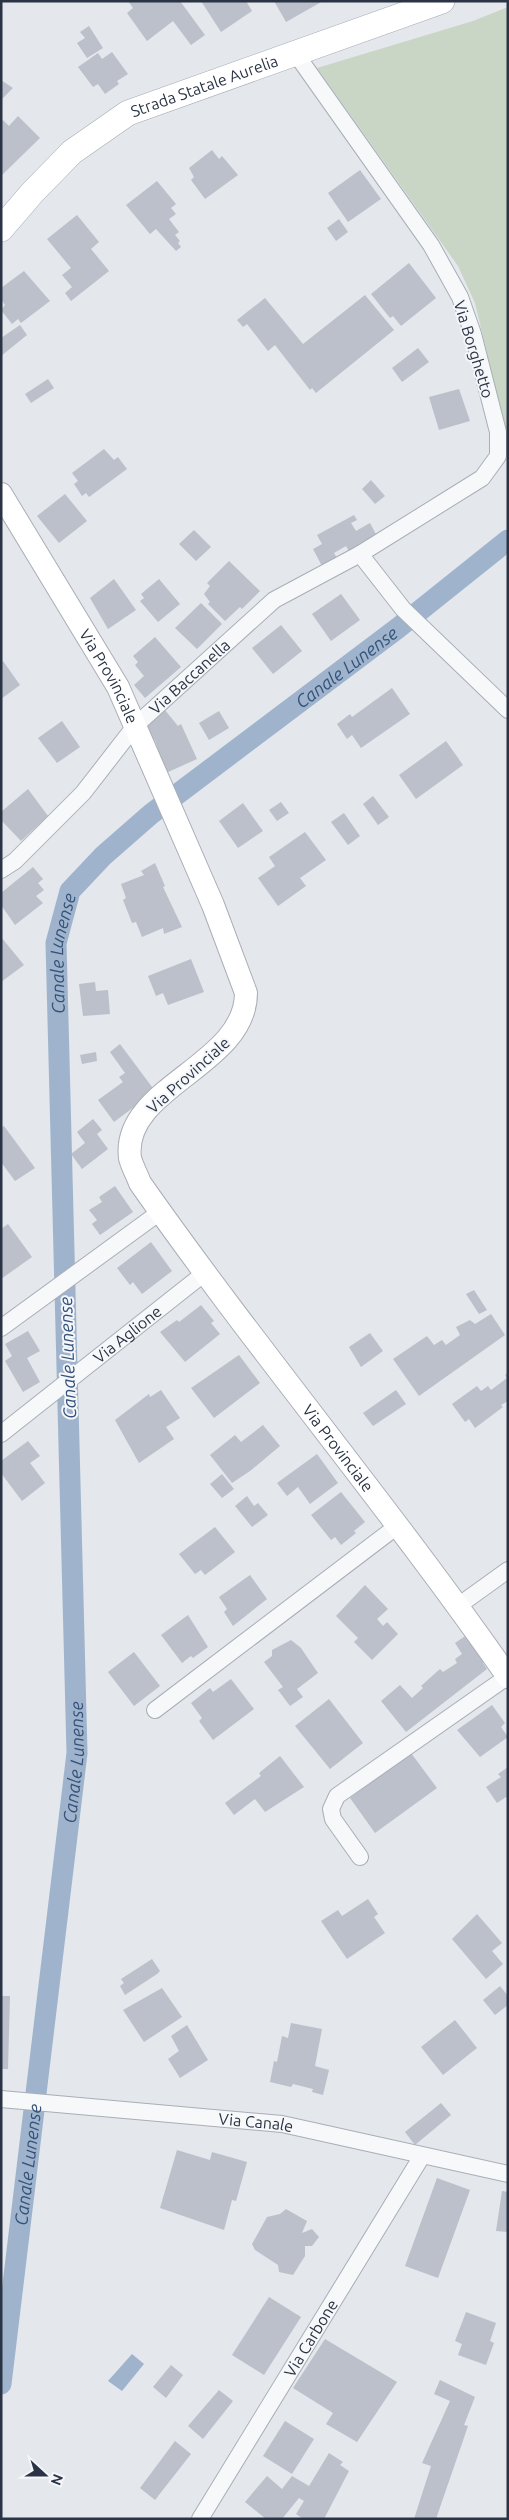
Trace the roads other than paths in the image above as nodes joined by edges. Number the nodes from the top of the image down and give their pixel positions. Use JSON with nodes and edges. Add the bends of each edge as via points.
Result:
{"nodes":[{"id":1,"x":442,"y":1,"type":"edge"},
{"id":2,"x":296,"y":54,"type":"junction"},
{"id":3,"x":1,"y":229,"type":"edge"},
{"id":4,"x":1,"y":494,"type":"edge"},
{"id":5,"x":360,"y":554,"type":"junction"},
{"id":6,"x":508,"y":710,"type":"edge"},
{"id":7,"x":135,"y":726,"type":"junction"},
{"id":8,"x":1,"y":870,"type":"edge"},
{"id":9,"x":160,"y":1212,"type":"junction"},
{"id":10,"x":206,"y":1272,"type":"junction"},
{"id":11,"x":1,"y":1328,"type":"edge"},
{"id":12,"x":1,"y":1434,"type":"edge"},
{"id":13,"x":396,"y":1526,"type":"junction"},
{"id":14,"x":508,"y":1570,"type":"edge"},
{"id":15,"x":458,"y":1606,"type":"junction"},
{"id":16,"x":508,"y":1677,"type":"edge"},
{"id":17,"x":155,"y":1710,"type":"dead end"},
{"id":18,"x":360,"y":1857,"type":"dead end"},
{"id":19,"x":1,"y":2099,"type":"edge"},
{"id":20,"x":422,"y":2156,"type":"junction"},
{"id":21,"x":508,"y":2174,"type":"edge"},
{"id":22,"x":200,"y":2519,"type":"edge"}],
"edges":[{"from":1,"to":2,"type":"main road","name":"Strada Statale Aurelia"},
{"from":2,"to":3,"type":"main road","name":"Strada Statale Aurelia","via":[[128,113],[72,152]]},
{"from":2,"to":5,"type":"street","name":"Via Borghetto","via":[[431,245],[460,297],[500,440],[498,456],[482,478]]},
{"from":4,"to":7,"type":"street","name":"Via Provinciale","via":[[118,687]]},
{"from":5,"to":6,"type":"street","via":[[403,609]]},
{"from":5,"to":7,"type":"street","name":"Via Baccanella","via":[[274,600]]},
{"from":7,"to":8,"type":"street","name":"Via Baccanella","via":[[83,793],[15,861]]},
{"from":7,"to":9,"type":"street","name":"Via Provinciale","via":[[243,980],[246,1006],[232,1034],[155,1101],[140,1120],[130,1141],[130,1159],[140,1183]]},
{"from":9,"to":10,"type":"street","name":"Via Provinciale"},
{"from":9,"to":11,"type":"street"},
{"from":10,"to":12,"type":"street","name":"Via Aglione"},
{"from":10,"to":13,"type":"street","name":"Via Provinciale"},
{"from":13,"to":15,"type":"street","name":"Via Provinciale"},
{"from":13,"to":17,"type":"street"},
{"from":14,"to":15,"type":"street"},
{"from":15,"to":16,"type":"street","name":"Via Provinciale"},
{"from":16,"to":18,"type":"street","via":[[337,1796],[331,1809],[333,1819]]},
{"from":19,"to":20,"type":"street","name":"Via Canale","via":[[282,2124]]},
{"from":20,"to":21,"type":"street","name":"Via Canale"},
{"from":20,"to":22,"type":"street","name":"Via Carbone"}]}
